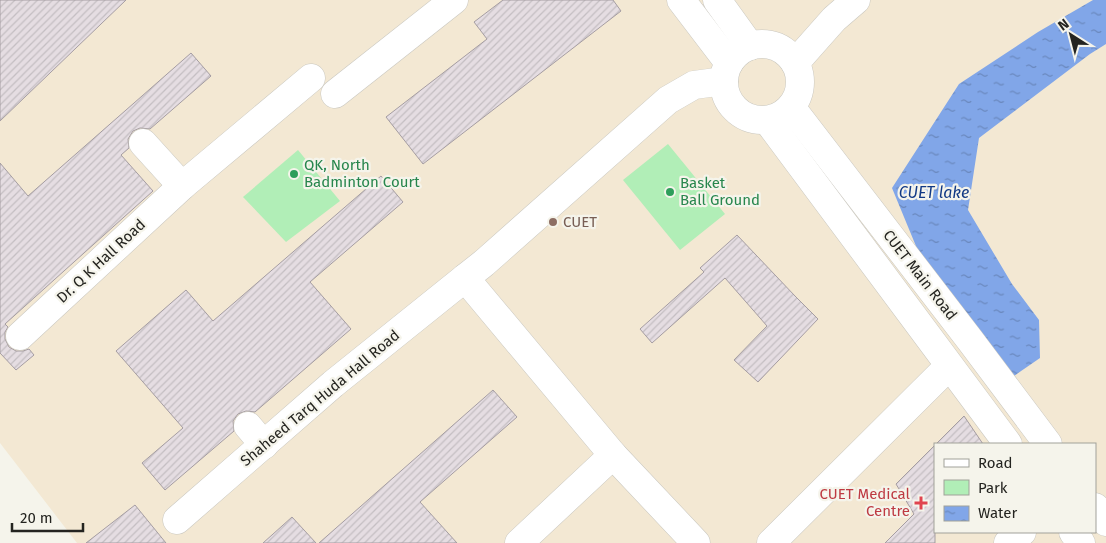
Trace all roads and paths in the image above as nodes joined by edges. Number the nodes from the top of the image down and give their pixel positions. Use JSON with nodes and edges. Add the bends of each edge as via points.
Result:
{"nodes":[{"id":1,"x":454,"y":0,"type":"edge"},
{"id":2,"x":681,"y":0,"type":"edge"},
{"id":3,"x":717,"y":0,"type":"edge"},
{"id":4,"x":856,"y":0,"type":"edge"},
{"id":5,"x":750,"y":46,"type":"junction"},
{"id":6,"x":795,"y":63,"type":"junction"},
{"id":7,"x":727,"y":72,"type":"junction"},
{"id":8,"x":311,"y":78,"type":"dead end"},
{"id":9,"x":335,"y":94,"type":"dead end"},
{"id":10,"x":791,"y":107,"type":"junction"},
{"id":11,"x":766,"y":120,"type":"junction"},
{"id":12,"x":143,"y":143,"type":"dead end"},
{"id":13,"x":182,"y":186,"type":"junction"},
{"id":14,"x":465,"y":278,"type":"junction"},
{"id":15,"x":20,"y":336,"type":"dead end"},
{"id":16,"x":949,"y":366,"type":"junction"},
{"id":17,"x":1007,"y":443,"type":"edge"},
{"id":18,"x":1047,"y":443,"type":"edge"},
{"id":19,"x":613,"y":455,"type":"junction"},
{"id":20,"x":1096,"y":508,"type":"edge"},
{"id":21,"x":177,"y":520,"type":"dead end"},
{"id":22,"x":1106,"y":522,"type":"edge"},
{"id":23,"x":1021,"y":533,"type":"edge"},
{"id":24,"x":520,"y":543,"type":"edge"},
{"id":25,"x":696,"y":543,"type":"edge"},
{"id":26,"x":771,"y":543,"type":"edge"},
{"id":27,"x":1008,"y":543,"type":"edge"}],
"edges":[{"from":1,"to":9,"type":"lane"},
{"from":2,"to":7,"type":"lane"},
{"from":3,"to":5,"type":"lane"},
{"from":4,"to":6,"type":"lane","via":[[834,19]]},
{"from":5,"to":6,"type":"lane","via":[[776,47]]},
{"from":5,"to":7,"type":"lane","via":[[738,53]]},
{"from":6,"to":10,"type":"lane","via":[[800,74],[800,86]]},
{"from":7,"to":11,"type":"lane","via":[[728,99],[748,118]]},
{"from":7,"to":14,"type":"lane","name":"Shaheed Tarq Huda Hall Road","via":[[668,100]]},
{"from":8,"to":13,"type":"lane","name":"Dr. Q K Hall Road"},
{"from":10,"to":11,"type":"lane","via":[[780,116]]},
{"from":10,"to":18,"type":"lane","name":"CUET Main Road"},
{"from":11,"to":16,"type":"lane","name":"CUET Main Road"},
{"from":12,"to":13,"type":"lane"},
{"from":13,"to":15,"type":"lane","name":"Dr. Q K Hall Road"},
{"from":14,"to":19,"type":"lane"},
{"from":14,"to":21,"type":"lane","name":"Shaheed Tarq Huda Hall Road","via":[[333,384],[256,435]]},
{"from":16,"to":17,"type":"lane","name":"CUET Main Road"},
{"from":16,"to":26,"type":"lane"},
{"from":19,"to":24,"type":"lane"},
{"from":19,"to":25,"type":"lane"},
{"from":20,"to":22,"type":"lane"},
{"from":23,"to":27,"type":"lane"}]}
